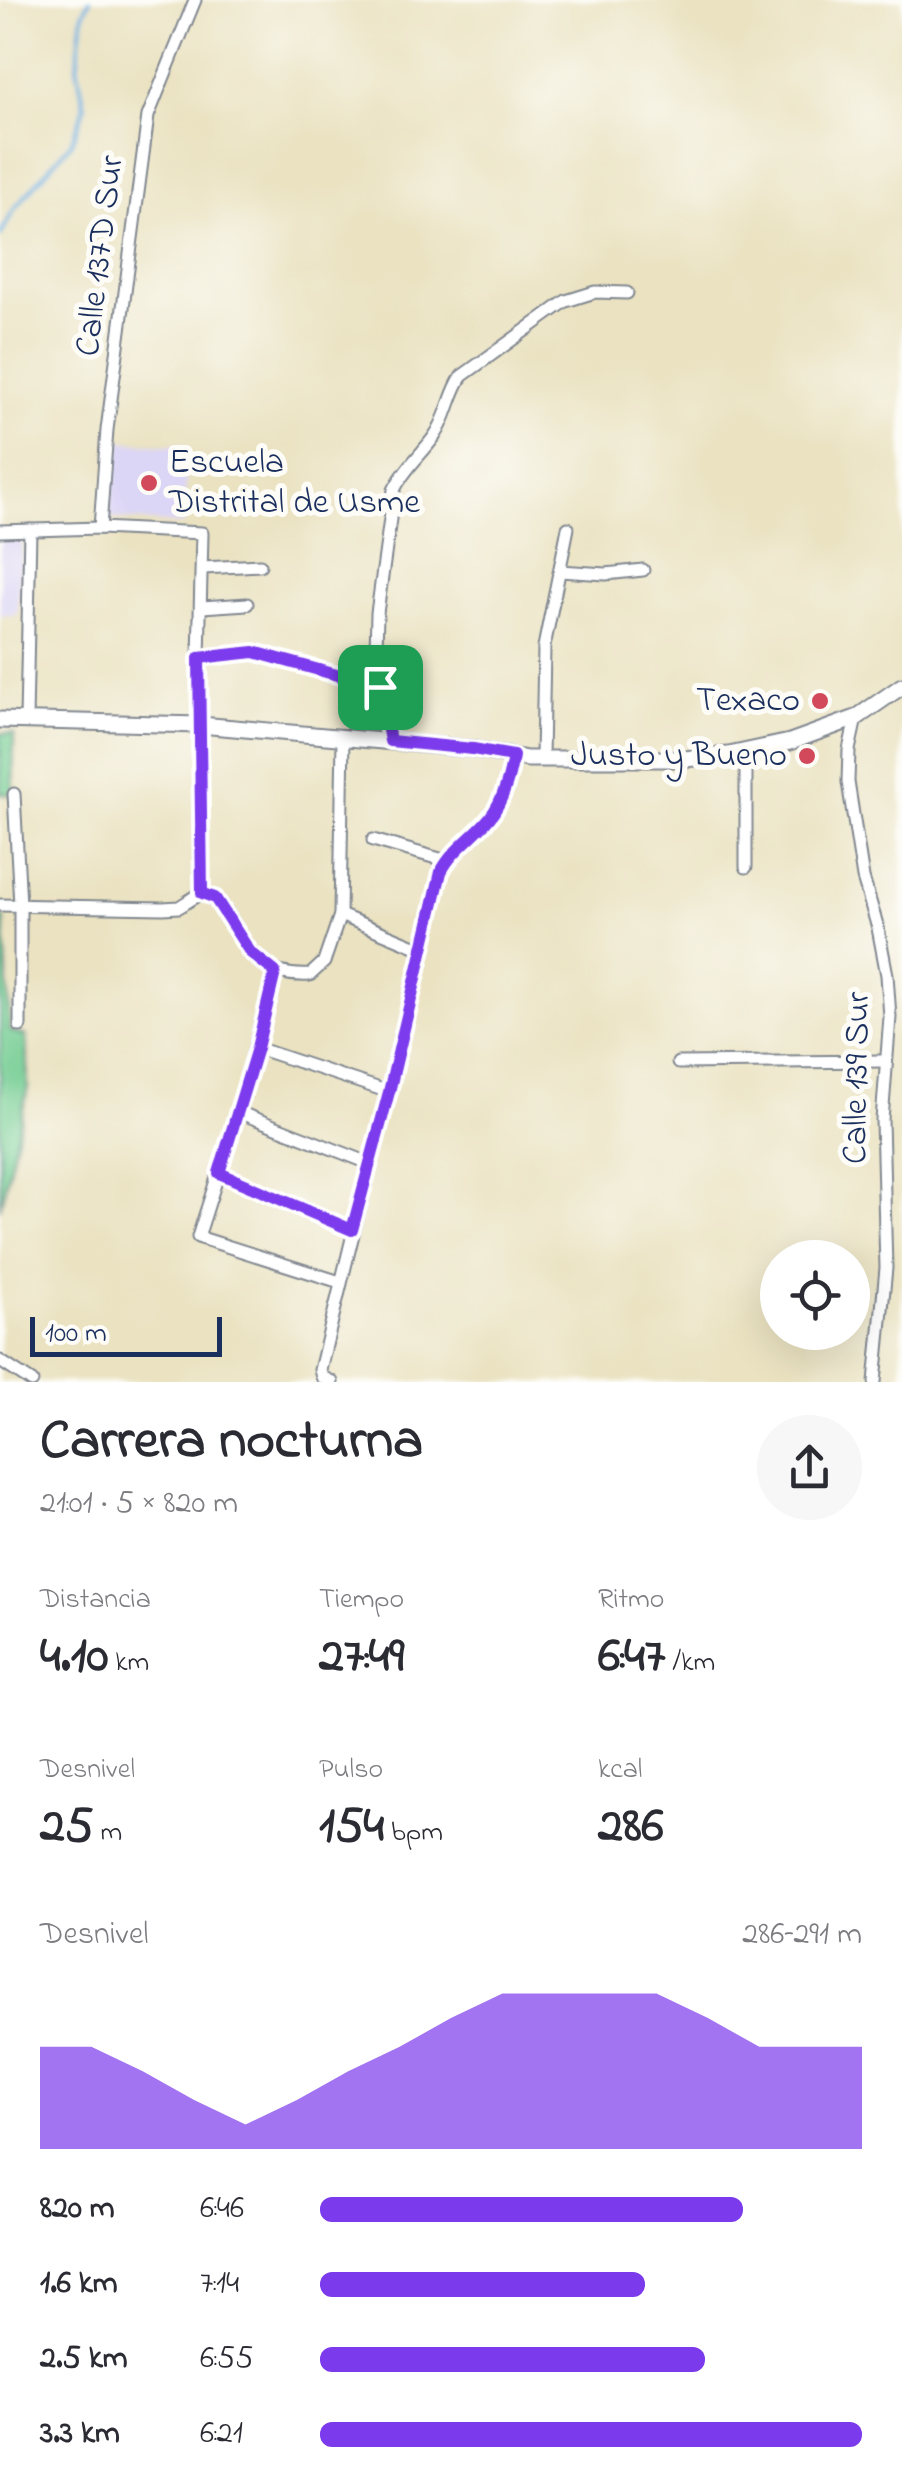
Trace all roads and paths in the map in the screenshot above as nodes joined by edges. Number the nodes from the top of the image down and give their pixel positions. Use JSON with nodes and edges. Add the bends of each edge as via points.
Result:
{"nodes":[{"id":1,"x":195,"y":0,"type":"edge"},
{"id":2,"x":628,"y":293,"type":"dead end"},
{"id":3,"x":100,"y":528,"type":"junction"},
{"id":4,"x":568,"y":528,"type":"dead end"},
{"id":5,"x":30,"y":530,"type":"junction"},
{"id":6,"x":0,"y":531,"type":"edge"},
{"id":7,"x":260,"y":566,"type":"dead end"},
{"id":8,"x":203,"y":568,"type":"junction"},
{"id":9,"x":560,"y":570,"type":"junction"},
{"id":10,"x":643,"y":570,"type":"dead end"},
{"id":11,"x":247,"y":604,"type":"dead end"},
{"id":12,"x":202,"y":607,"type":"junction"},
{"id":13,"x":199,"y":658,"type":"junction"},
{"id":14,"x":902,"y":686,"type":"edge"},
{"id":15,"x":380,"y":687,"type":"junction"},
{"id":16,"x":856,"y":718,"type":"junction"},
{"id":17,"x":0,"y":720,"type":"edge"},
{"id":18,"x":26,"y":720,"type":"junction"},
{"id":19,"x":200,"y":724,"type":"junction"},
{"id":20,"x":344,"y":737,"type":"junction"},
{"id":21,"x":390,"y":741,"type":"junction"},
{"id":22,"x":746,"y":752,"type":"junction"},
{"id":23,"x":513,"y":756,"type":"junction"},
{"id":24,"x":542,"y":760,"type":"junction"},
{"id":25,"x":14,"y":794,"type":"dead end"},
{"id":26,"x":373,"y":840,"type":"dead end"},
{"id":27,"x":447,"y":861,"type":"junction"},
{"id":28,"x":746,"y":867,"type":"dead end"},
{"id":29,"x":202,"y":893,"type":"junction"},
{"id":30,"x":0,"y":905,"type":"edge"},
{"id":31,"x":20,"y":905,"type":"junction"},
{"id":32,"x":340,"y":914,"type":"junction"},
{"id":33,"x":422,"y":949,"type":"junction"},
{"id":34,"x":275,"y":972,"type":"junction"},
{"id":35,"x":20,"y":1026,"type":"dead end"},
{"id":36,"x":257,"y":1048,"type":"junction"},
{"id":37,"x":885,"y":1061,"type":"junction"},
{"id":38,"x":678,"y":1063,"type":"dead end"},
{"id":39,"x":389,"y":1092,"type":"junction"},
{"id":40,"x":238,"y":1112,"type":"junction"},
{"id":41,"x":369,"y":1162,"type":"junction"},
{"id":42,"x":219,"y":1173,"type":"junction"},
{"id":43,"x":352,"y":1230,"type":"junction"},
{"id":44,"x":340,"y":1282,"type":"junction"},
{"id":45,"x":0,"y":1361,"type":"edge"},
{"id":46,"x":32,"y":1382,"type":"edge"},
{"id":47,"x":332,"y":1382,"type":"edge"},
{"id":48,"x":875,"y":1382,"type":"edge"}],
"edges":[{"from":1,"to":3,"type":"street","name":"Calle 137D Sur","via":[[148,116]]},
{"from":2,"to":15,"type":"street","via":[[595,292],[566,301],[454,388],[435,436],[394,490],[377,613]]},
{"from":3,"to":5,"type":"street"},
{"from":3,"to":8,"type":"street","via":[[202,533]]},
{"from":4,"to":9,"type":"street"},
{"from":5,"to":6,"type":"street"},
{"from":5,"to":18,"type":"street"},
{"from":7,"to":8,"type":"street"},
{"from":8,"to":12,"type":"street"},
{"from":9,"to":10,"type":"street"},
{"from":9,"to":24,"type":"street","via":[[544,647]]},
{"from":11,"to":12,"type":"street"},
{"from":12,"to":13,"type":"street"},
{"from":13,"to":15,"type":"street","via":[[254,652]]},
{"from":13,"to":19,"type":"street"},
{"from":14,"to":16,"type":"street"},
{"from":15,"to":21,"type":"street"},
{"from":16,"to":22,"type":"street"},
{"from":16,"to":37,"type":"street","name":"Calle 139 Sur","via":[[848,782],[886,975]]},
{"from":17,"to":18,"type":"street"},
{"from":18,"to":19,"type":"street"},
{"from":19,"to":20,"type":"street"},
{"from":19,"to":29,"type":"street"},
{"from":20,"to":21,"type":"street"},
{"from":20,"to":32,"type":"street"},
{"from":21,"to":23,"type":"street"},
{"from":22,"to":24,"type":"street"},
{"from":22,"to":28,"type":"street"},
{"from":23,"to":24,"type":"street"},
{"from":23,"to":27,"type":"street","via":[[489,820]]},
{"from":25,"to":31,"type":"street"},
{"from":26,"to":27,"type":"street"},
{"from":27,"to":33,"type":"street"},
{"from":29,"to":31,"type":"street","via":[[179,907]]},
{"from":29,"to":34,"type":"street","via":[[215,898],[250,952]]},
{"from":30,"to":31,"type":"street"},
{"from":31,"to":35,"type":"street"},
{"from":32,"to":33,"type":"street"},
{"from":32,"to":34,"type":"street","via":[[324,962],[310,976]]},
{"from":33,"to":39,"type":"street"},
{"from":34,"to":36,"type":"street"},
{"from":36,"to":39,"type":"street"},
{"from":36,"to":40,"type":"street"},
{"from":37,"to":38,"type":"street"},
{"from":37,"to":48,"type":"street","name":"Calle 139 Sur","via":[[886,1268]]},
{"from":39,"to":41,"type":"street"},
{"from":40,"to":41,"type":"street"},
{"from":40,"to":42,"type":"street"},
{"from":41,"to":43,"type":"street"},
{"from":42,"to":43,"type":"street"},
{"from":42,"to":44,"type":"street","via":[[198,1237]]},
{"from":43,"to":44,"type":"street"},
{"from":44,"to":47,"type":"street","via":[[320,1370]]},
{"from":45,"to":46,"type":"street"}]}
